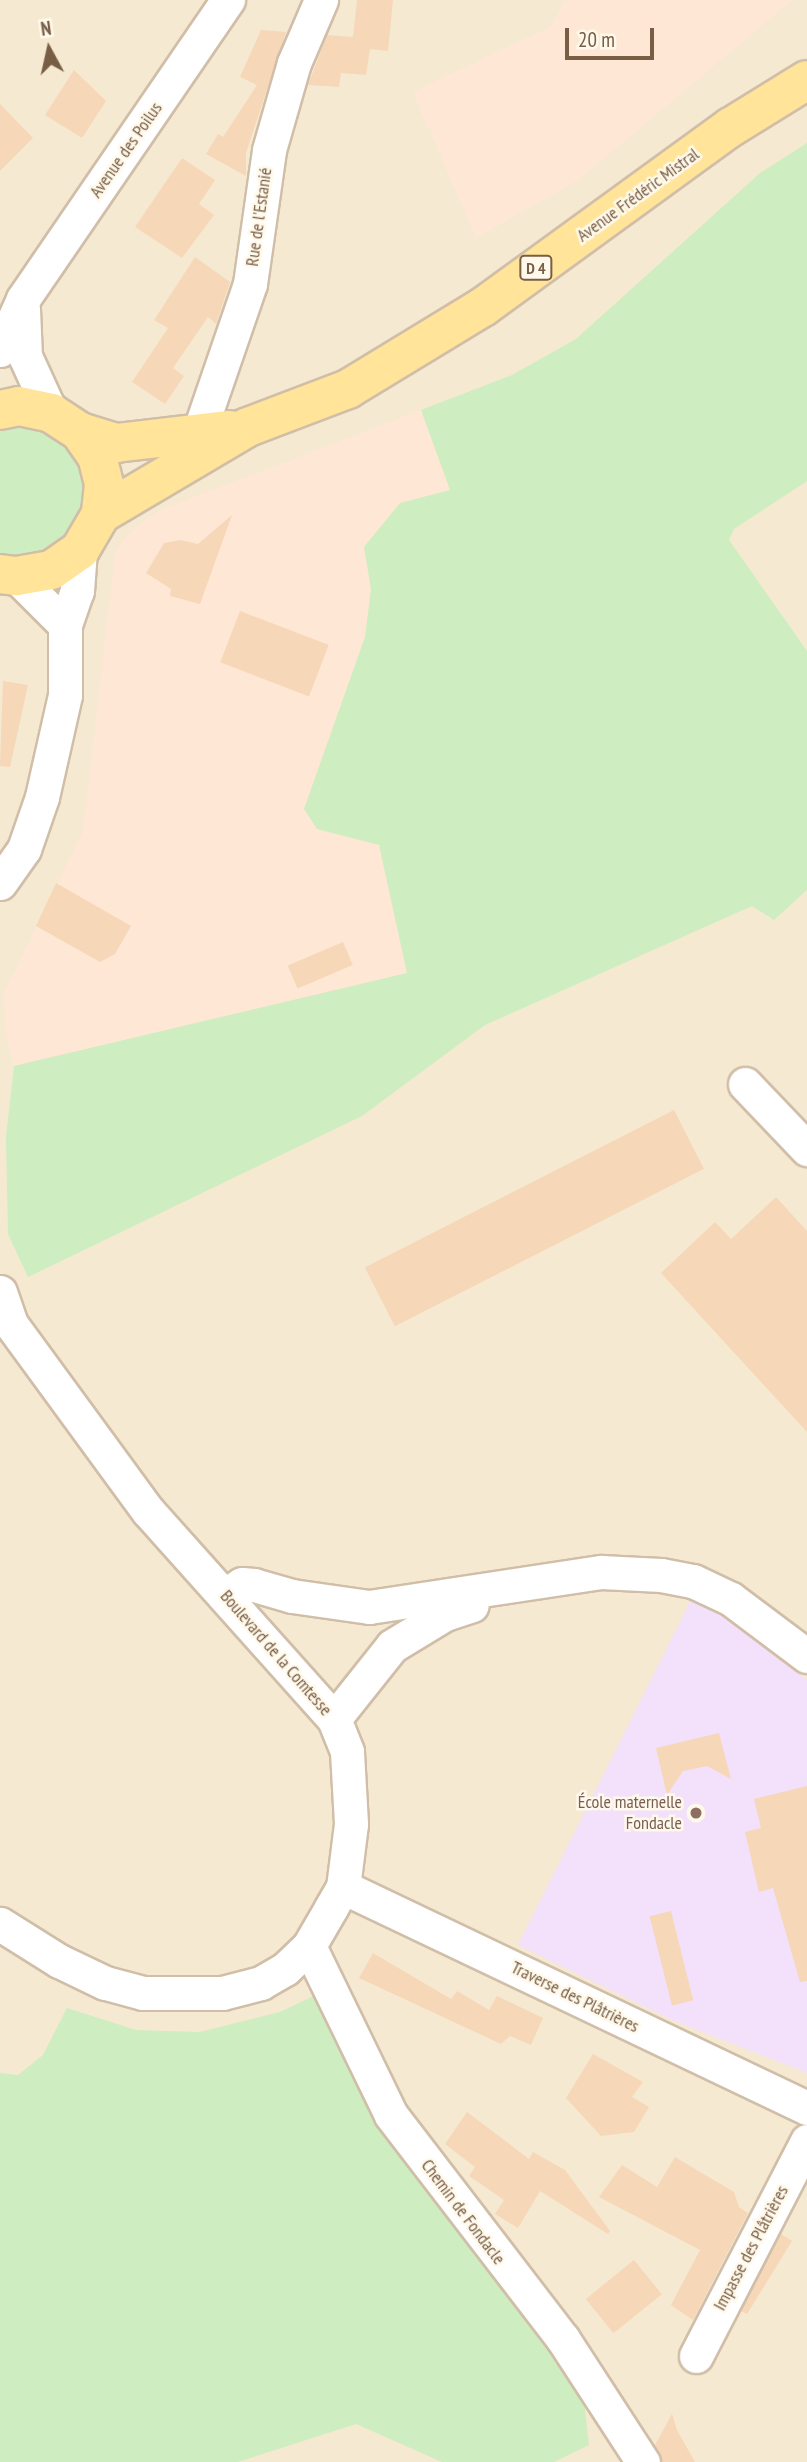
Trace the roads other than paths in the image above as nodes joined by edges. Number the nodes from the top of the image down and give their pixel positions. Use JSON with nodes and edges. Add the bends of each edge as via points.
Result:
{"nodes":[{"id":1,"x":228,"y":0,"type":"edge"},
{"id":2,"x":321,"y":0,"type":"edge"},
{"id":3,"x":807,"y":80,"type":"edge"},
{"id":4,"x":23,"y":299,"type":"junction"},
{"id":5,"x":0,"y":350,"type":"edge"},
{"id":6,"x":0,"y":410,"type":"edge"},
{"id":7,"x":66,"y":422,"type":"junction"},
{"id":8,"x":248,"y":427,"type":"junction"},
{"id":9,"x":198,"y":435,"type":"junction"},
{"id":10,"x":101,"y":514,"type":"junction"},
{"id":11,"x":80,"y":550,"type":"junction"},
{"id":12,"x":8,"y":575,"type":"edge"},
{"id":13,"x":65,"y":625,"type":"junction"},
{"id":14,"x":0,"y":883,"type":"edge"},
{"id":15,"x":745,"y":1084,"type":"dead end"},
{"id":16,"x":807,"y":1149,"type":"edge"},
{"id":17,"x":0,"y":1292,"type":"edge"},
{"id":18,"x":5,"y":1333,"type":"edge"},
{"id":19,"x":542,"y":1584,"type":"junction"},
{"id":20,"x":225,"y":1595,"type":"junction"},
{"id":21,"x":807,"y":1656,"type":"edge"},
{"id":22,"x":334,"y":1719,"type":"junction"},
{"id":23,"x":343,"y":1887,"type":"junction"},
{"id":24,"x":0,"y":1924,"type":"edge"},
{"id":25,"x":309,"y":1946,"type":"junction"},
{"id":26,"x":807,"y":2108,"type":"edge"},
{"id":27,"x":807,"y":2140,"type":"edge"},
{"id":28,"x":696,"y":2356,"type":"dead end"},
{"id":29,"x":643,"y":2462,"type":"edge"}],
"edges":[{"from":1,"to":4,"type":"street","name":"Avenue des Poilus"},
{"from":2,"to":9,"type":"street","name":"Rue de l'Estanié","via":[[294,63],[269,149],[250,284]]},
{"from":3,"to":8,"type":"main road","name":"Avenue Frédéric Mistral","number":"D 4","via":[[731,127],[483,307],[348,389]]},
{"from":4,"to":5,"type":"street","name":"Avenue des Poilus"},
{"from":4,"to":7,"type":"street","via":[[25,356]]},
{"from":6,"to":7,"type":"main road","name":"Avenue Frédéric Mistral","via":[[19,406]]},
{"from":7,"to":9,"type":"main road","name":"Avenue Frédéric Mistral","number":"D 4","via":[[116,443]]},
{"from":7,"to":10,"type":"main road","via":[[97,456],[104,484]]},
{"from":8,"to":9,"type":"main road","name":"Avenue Frédéric Mistral","number":"D 4"},
{"from":8,"to":10,"type":"main road","name":"Avenue Frédéric Mistral","number":"D 4"},
{"from":10,"to":11,"type":"main road"},
{"from":11,"to":12,"type":"main road","via":[[51,570]]},
{"from":11,"to":13,"type":"street","via":[[77,591]]},
{"from":12,"to":13,"type":"street"},
{"from":13,"to":14,"type":"street","via":[[65,695],[42,797],[24,849]]},
{"from":15,"to":16,"type":"street"},
{"from":17,"to":18,"type":"street","name":"Boulevard de la Comtesse"},
{"from":18,"to":20,"type":"street","name":"Boulevard de la Comtesse","via":[[148,1511]]},
{"from":19,"to":20,"type":"street","via":[[369,1607],[292,1596],[254,1585],[242,1584]]},
{"from":19,"to":21,"type":"street","via":[[601,1572],[692,1581],[731,1600]]},
{"from":19,"to":22,"type":"street","via":[[444,1614],[393,1646]]},
{"from":20,"to":22,"type":"street","name":"Boulevard de la Comtesse"},
{"from":22,"to":23,"type":"street","name":"Boulevard de la Comtesse","via":[[346,1752],[350,1786]]},
{"from":23,"to":25,"type":"street","name":"Boulevard de la Comtesse"},
{"from":23,"to":26,"type":"street","name":"Traverse des Plâtrières"},
{"from":24,"to":25,"type":"street","name":"Boulevard de la Comtesse","via":[[105,1983],[143,1993],[182,1996],[261,1983],[285,1969]]},
{"from":25,"to":29,"type":"street","name":"Chemin de Fondacle","via":[[391,2115],[563,2339]]},
{"from":27,"to":28,"type":"street","name":"Impasse des Plâtrières"}]}
